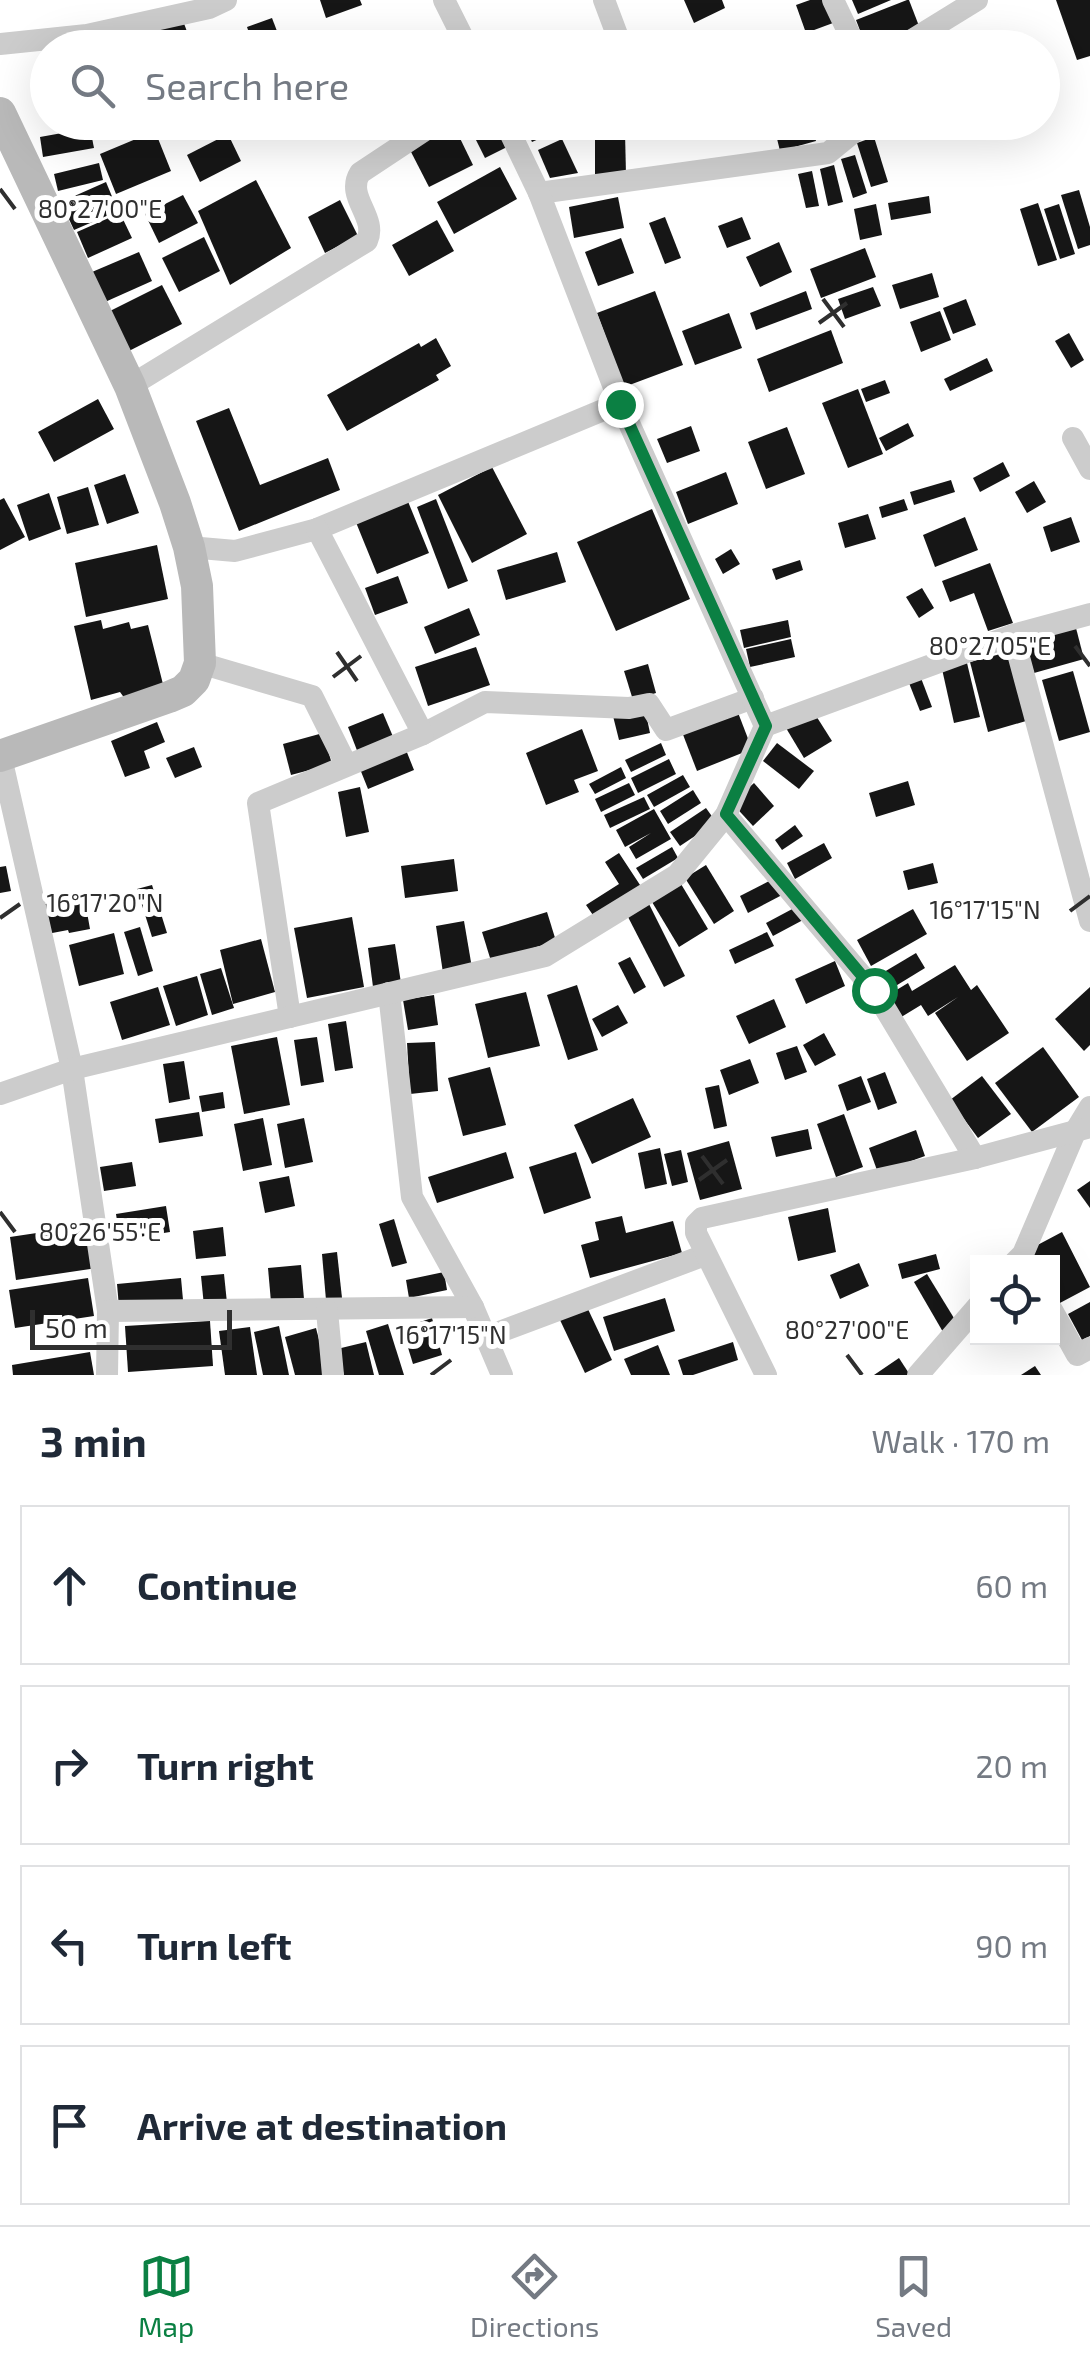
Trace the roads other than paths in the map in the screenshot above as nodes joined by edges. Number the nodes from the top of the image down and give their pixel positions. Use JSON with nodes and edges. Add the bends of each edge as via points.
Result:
{"nodes":[{"id":1,"x":226,"y":0,"type":"edge"},
{"id":2,"x":444,"y":0,"type":"edge"},
{"id":3,"x":604,"y":0,"type":"edge"},
{"id":4,"x":832,"y":0,"type":"edge"},
{"id":5,"x":977,"y":0,"type":"edge"},
{"id":6,"x":110,"y":30,"type":"edge"},
{"id":7,"x":459,"y":30,"type":"edge"},
{"id":8,"x":615,"y":30,"type":"edge"},
{"id":9,"x":847,"y":30,"type":"edge"},
{"id":10,"x":928,"y":30,"type":"edge"},
{"id":11,"x":30,"y":41,"type":"edge"},
{"id":12,"x":0,"y":44,"type":"edge"},
{"id":13,"x":0,"y":113,"type":"edge"},
{"id":14,"x":409,"y":140,"type":"edge"},
{"id":15,"x":513,"y":140,"type":"edge"},
{"id":16,"x":844,"y":140,"type":"edge"},
{"id":17,"x":540,"y":193,"type":"junction"},
{"id":18,"x":130,"y":386,"type":"junction"},
{"id":19,"x":620,"y":404,"type":"junction"},
{"id":20,"x":1074,"y":438,"type":"dead end"},
{"id":21,"x":1090,"y":469,"type":"edge"},
{"id":22,"x":317,"y":529,"type":"junction"},
{"id":23,"x":189,"y":547,"type":"junction"},
{"id":24,"x":1090,"y":614,"type":"edge"},
{"id":25,"x":1014,"y":635,"type":"junction"},
{"id":26,"x":200,"y":663,"type":"junction"},
{"id":27,"x":753,"y":698,"type":"junction"},
{"id":28,"x":766,"y":726,"type":"junction"},
{"id":29,"x":423,"y":734,"type":"junction"},
{"id":30,"x":0,"y":755,"type":"edge"},
{"id":31,"x":346,"y":764,"type":"junction"},
{"id":32,"x":726,"y":814,"type":"junction"},
{"id":33,"x":1090,"y":920,"type":"edge"},
{"id":34,"x":389,"y":993,"type":"junction"},
{"id":35,"x":290,"y":1017,"type":"junction"},
{"id":36,"x":72,"y":1068,"type":"junction"},
{"id":37,"x":0,"y":1094,"type":"edge"},
{"id":38,"x":1090,"y":1107,"type":"edge"},
{"id":39,"x":1083,"y":1129,"type":"edge"},
{"id":40,"x":975,"y":1158,"type":"junction"},
{"id":41,"x":705,"y":1255,"type":"junction"},
{"id":42,"x":1024,"y":1255,"type":"edge"},
{"id":43,"x":473,"y":1308,"type":"junction"},
{"id":44,"x":327,"y":1310,"type":"junction"},
{"id":45,"x":108,"y":1312,"type":"junction"},
{"id":46,"x":970,"y":1315,"type":"edge"},
{"id":47,"x":1060,"y":1322,"type":"edge"},
{"id":48,"x":486,"y":1336,"type":"junction"},
{"id":49,"x":1084,"y":1359,"type":"edge"},
{"id":50,"x":107,"y":1375,"type":"edge"},
{"id":51,"x":333,"y":1375,"type":"edge"},
{"id":52,"x":502,"y":1375,"type":"edge"},
{"id":53,"x":766,"y":1375,"type":"edge"},
{"id":54,"x":918,"y":1375,"type":"edge"}],
"edges":[{"from":1,"to":6,"type":"street"},
{"from":2,"to":7,"type":"street"},
{"from":3,"to":8,"type":"street"},
{"from":4,"to":9,"type":"street"},
{"from":5,"to":10,"type":"street"},
{"from":11,"to":12,"type":"street"},
{"from":13,"to":18,"type":"street"},
{"from":14,"to":18,"type":"street","via":[[355,180],[371,228],[366,242]]},
{"from":15,"to":17,"type":"street"},
{"from":16,"to":17,"type":"street","via":[[828,153]]},
{"from":17,"to":19,"type":"street"},
{"from":18,"to":23,"type":"street"},
{"from":19,"to":22,"type":"street"},
{"from":19,"to":27,"type":"street"},
{"from":20,"to":21,"type":"street"},
{"from":22,"to":23,"type":"street","via":[[235,551]]},
{"from":22,"to":29,"type":"street"},
{"from":23,"to":26,"type":"street"},
{"from":24,"to":25,"type":"street"},
{"from":25,"to":28,"type":"street"},
{"from":25,"to":33,"type":"street"},
{"from":26,"to":30,"type":"street","via":[[194,680],[169,698]]},
{"from":26,"to":31,"type":"street","via":[[312,696]]},
{"from":27,"to":28,"type":"street"},
{"from":27,"to":29,"type":"street","via":[[666,730],[649,704],[485,702]]},
{"from":28,"to":32,"type":"street"},
{"from":29,"to":31,"type":"street"},
{"from":30,"to":36,"type":"street"},
{"from":31,"to":35,"type":"street","via":[[258,803]]},
{"from":32,"to":34,"type":"street","via":[[677,875],[545,956]]},
{"from":32,"to":40,"type":"street","via":[[874,990]]},
{"from":34,"to":35,"type":"street"},
{"from":34,"to":43,"type":"street","via":[[412,1197]]},
{"from":35,"to":36,"type":"street"},
{"from":36,"to":37,"type":"street"},
{"from":36,"to":45,"type":"street"},
{"from":38,"to":39,"type":"street"},
{"from":39,"to":40,"type":"street"},
{"from":39,"to":42,"type":"street"},
{"from":40,"to":41,"type":"street","via":[[702,1218],[696,1234]]},
{"from":41,"to":48,"type":"street"},
{"from":41,"to":53,"type":"street"},
{"from":43,"to":44,"type":"street"},
{"from":43,"to":48,"type":"street"},
{"from":44,"to":45,"type":"street"},
{"from":44,"to":51,"type":"street"},
{"from":45,"to":50,"type":"street"},
{"from":46,"to":54,"type":"street"},
{"from":47,"to":49,"type":"street"},
{"from":48,"to":52,"type":"street"}]}
